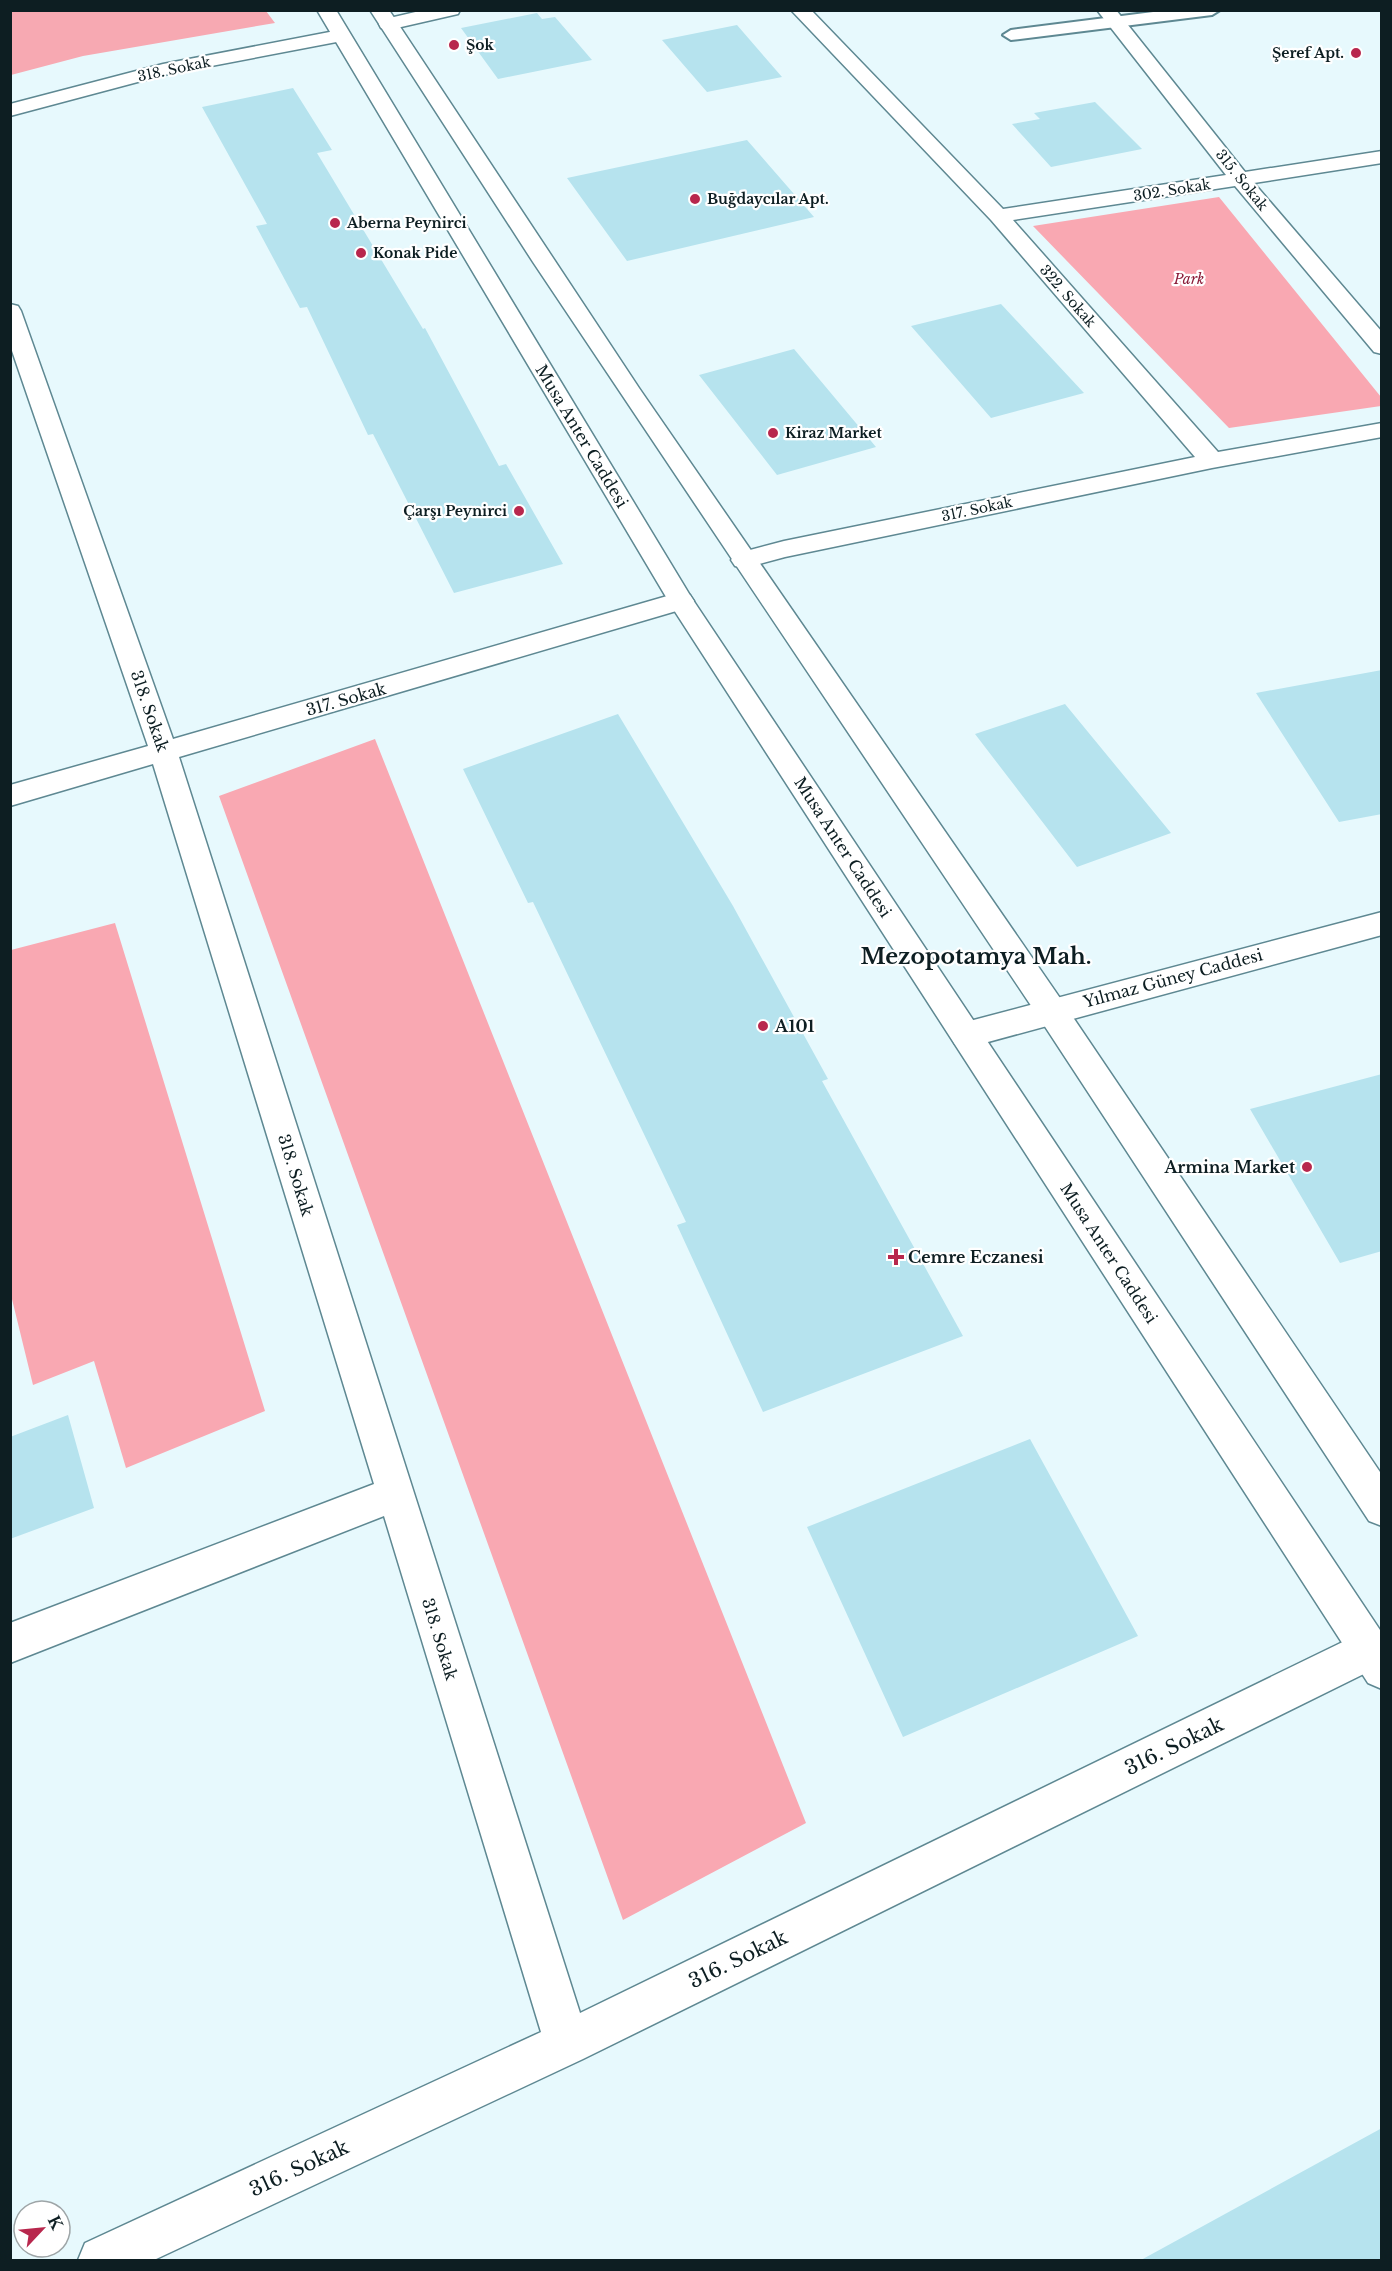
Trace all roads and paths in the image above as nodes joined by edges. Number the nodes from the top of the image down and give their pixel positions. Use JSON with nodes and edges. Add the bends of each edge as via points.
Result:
{"nodes":[{"id":1,"x":326,"y":10,"type":"edge"},
{"id":2,"x":451,"y":10,"type":"edge"},
{"id":3,"x":801,"y":10,"type":"edge"},
{"id":4,"x":1212,"y":10,"type":"edge"},
{"id":5,"x":1111,"y":16,"type":"edge"},
{"id":6,"x":383,"y":17,"type":"edge"},
{"id":7,"x":1011,"y":35,"type":"dead end"},
{"id":8,"x":340,"y":36,"type":"junction"},
{"id":9,"x":10,"y":110,"type":"edge"},
{"id":10,"x":1382,"y":157,"type":"edge"},
{"id":11,"x":1240,"y":179,"type":"junction"},
{"id":12,"x":998,"y":216,"type":"junction"},
{"id":13,"x":10,"y":311,"type":"edge"},
{"id":14,"x":1382,"y":346,"type":"edge"},
{"id":15,"x":1382,"y":430,"type":"edge"},
{"id":16,"x":1212,"y":461,"type":"junction"},
{"id":17,"x":744,"y":560,"type":"junction"},
{"id":18,"x":681,"y":601,"type":"junction"},
{"id":19,"x":165,"y":753,"type":"junction"},
{"id":20,"x":10,"y":796,"type":"edge"},
{"id":21,"x":1382,"y":923,"type":"edge"},
{"id":22,"x":1051,"y":1010,"type":"junction"},
{"id":23,"x":966,"y":1035,"type":"junction"},
{"id":24,"x":395,"y":1494,"type":"junction"},
{"id":25,"x":1382,"y":1508,"type":"edge"},
{"id":26,"x":10,"y":1643,"type":"edge"},
{"id":27,"x":1375,"y":1659,"type":"edge"},
{"id":28,"x":567,"y":2043,"type":"junction"},
{"id":29,"x":102,"y":2260,"type":"edge"}],
"edges":[{"from":1,"to":8,"type":"street","name":"Musa Anter Caddesi"},
{"from":2,"to":6,"type":"street"},
{"from":3,"to":12,"type":"street","name":"322. Sokak"},
{"from":4,"to":5,"type":"lane"},
{"from":5,"to":7,"type":"lane"},
{"from":5,"to":11,"type":"street","name":"315. Sokak"},
{"from":6,"to":17,"type":"street"},
{"from":8,"to":9,"type":"street","name":"318. Sokak","via":[[164,70]]},
{"from":8,"to":18,"type":"street","name":"Musa Anter Caddesi"},
{"from":10,"to":11,"type":"street","name":"302. Sokak"},
{"from":11,"to":12,"type":"street","name":"302. Sokak"},
{"from":11,"to":14,"type":"street","name":"315. Sokak"},
{"from":12,"to":16,"type":"street","name":"322. Sokak"},
{"from":13,"to":19,"type":"street","name":"318. Sokak"},
{"from":15,"to":16,"type":"street"},
{"from":16,"to":17,"type":"street","name":"317. Sokak"},
{"from":17,"to":22,"type":"street"},
{"from":18,"to":19,"type":"street","name":"317. Sokak"},
{"from":18,"to":23,"type":"street","name":"Musa Anter Caddesi"},
{"from":19,"to":20,"type":"street","name":"317. Sokak"},
{"from":19,"to":24,"type":"street","name":"318. Sokak"},
{"from":21,"to":22,"type":"street","name":"Yılmaz Güney Caddesi"},
{"from":22,"to":23,"type":"street","name":"Yılmaz Güney Caddesi"},
{"from":22,"to":25,"type":"street"},
{"from":23,"to":27,"type":"street","name":"Musa Anter Caddesi"},
{"from":24,"to":26,"type":"street"},
{"from":24,"to":28,"type":"street","name":"318. Sokak"},
{"from":27,"to":28,"type":"street","name":"316. Sokak"},
{"from":28,"to":29,"type":"street","name":"316. Sokak"}]}
